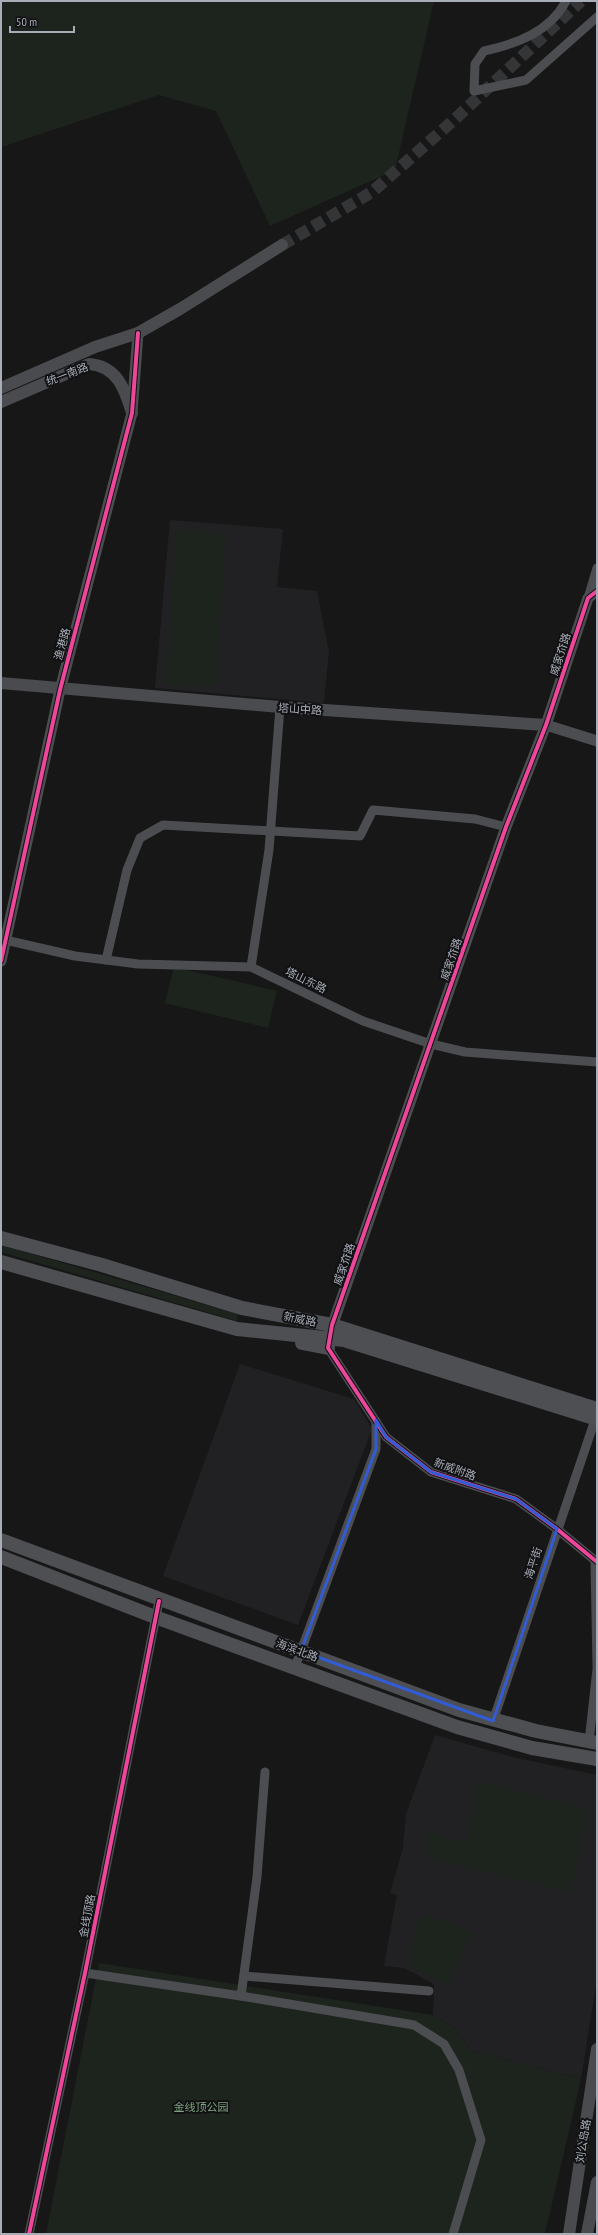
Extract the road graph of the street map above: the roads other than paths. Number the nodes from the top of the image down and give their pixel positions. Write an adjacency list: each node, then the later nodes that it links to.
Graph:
1 (566, 1): 2 (street)
2 (597, 17)
3 (282, 245): 4 (main road, 统一南路)
4 (138, 332): 5 (main road, 统一南路); 7 (street, 渔港路)
5 (1, 388)
6 (1, 402): 7 (main road, 统一南路)
7 (132, 413): 12 (street, 渔港路)
8 (597, 568): 10 (street)
9 (597, 591): 10 (street)
10 (588, 598): 14 (street, 威家夼路)
11 (1, 683): 12 (main road, 塔山中路)
12 (60, 690): 13 (main road, 塔山中路); 18 (street, 渔港路)
13 (280, 707): 14 (main road, 塔山中路); 17 (street)
14 (546, 725): 15 (street, 塔山中路); 16 (street, 威家夼路)
15 (597, 741)
16 (506, 827): 17 (street); 22 (street, 威家夼路)
17 (271, 831): 19 (street); 21 (street)
18 (3, 939): 19 (street, 塔山东路); 20 (street, 渔港路)
19 (106, 960): 21 (street, 塔山东路)
20 (1, 961)
21 (251, 967): 22 (street, 塔山东路)
22 (431, 1044): 23 (street, 塔山东路); 26 (street, 威家夼路)
23 (597, 1062)
24 (1, 1238): 26 (main road, 新威路)
25 (1, 1262): 26 (main road, 新威路)
26 (330, 1337): 27 (main road, 新威路); 28 (street, 新威附路)
27 (597, 1415): 29 (street, 海平街)
28 (376, 1420): 29 (street, 新威附路); 35 (street)
29 (557, 1529): 32 (street, 新威附路); 39 (street, 海平街)
30 (1, 1540): 33 (main road, 海滨北路)
31 (1, 1557): 34 (main road, 海滨北路)
32 (596, 1562): 36 (street)
33 (159, 1600): 34 (street, 金线顶路); 35 (main road, 海滨北路)
34 (155, 1617): 37 (main road, 海滨北路); 43 (street, 金线顶路)
35 (301, 1651): 37 (street); 39 (main road, 海滨北路)
36 (597, 1666)
37 (295, 1667): 41 (main road, 海滨北路)
38 (597, 1669): 40 (street)
39 (493, 1721): 40 (main road, 海滨北路)
40 (593, 1742)
41 (597, 1759)
42 (265, 1772): 44 (street)
43 (85, 1973): 46 (street); 49 (street, 金线顶路)
44 (244, 1976): 45 (street); 46 (street)
45 (429, 1991)
46 (241, 1996): 50 (street)
47 (597, 2049): 51 (main road, 刘公岛路)
48 (597, 2182): 52 (main road)
49 (29, 2234)
50 (454, 2234)
51 (569, 2234)
52 (587, 2234)

